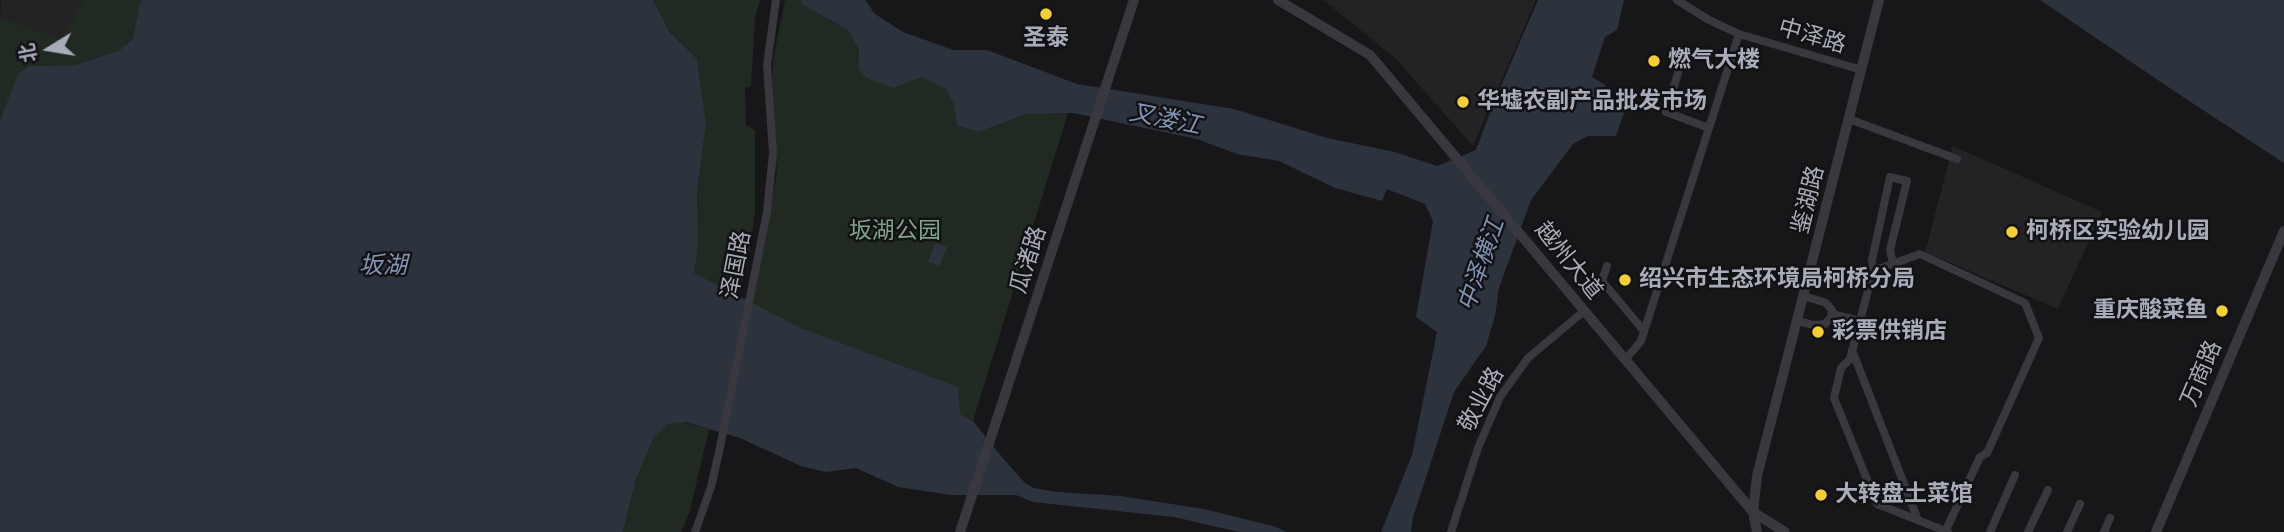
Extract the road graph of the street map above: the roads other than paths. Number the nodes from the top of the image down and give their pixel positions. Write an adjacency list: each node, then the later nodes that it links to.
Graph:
1 (776, 0): 30 (street, 泽国路)
2 (1134, 0): 31 (street, 瓜渚路)
3 (1278, 0): 17 (street, 越州大道)
4 (1677, 0): 6 (street, 中泽路)
5 (1879, 0): 8 (street, 鉴湖路)
6 (1739, 34): 8 (street, 中泽路); 10 (street)
7 (1684, 54): 10 (street)
8 (1862, 71): 9 (street, 鉴湖路)
9 (1849, 120): 11 (street); 16 (street, 鉴湖路)
10 (1709, 128): 21 (street)
11 (1957, 159)
12 (2284, 231): 40 (street, 万商路)
13 (1894, 264): 15 (street); 15 (street); 35 (street)
14 (1607, 267): 21 (street)
15 (1873, 271): 20 (street)
16 (1804, 296): 18 (street); 19 (street, 鉴湖路)
17 (1584, 311): 23 (street, 越州大道); 32 (street, 敬业路)
18 (1832, 314): 19 (street); 20 (street)
19 (1797, 321): 27 (street, 鉴湖路)
20 (1860, 321): 22 (street)
21 (1644, 331): 23 (street)
22 (1852, 350): 29 (street); 29 (street)
23 (1625, 360): 27 (street, 越州大道)
24 (2015, 475): 36 (street)
25 (2048, 490): 37 (street)
26 (2080, 504): 38 (street)
27 (1753, 512): 33 (street, 鉴湖路); 34 (street, 越州大道)
28 (2110, 518): 39 (street)
29 (1919, 520): 35 (street)
30 (695, 532)
31 (960, 532)
32 (1451, 532)
33 (1757, 532)
34 (1785, 532)
35 (1947, 532)
36 (1990, 532)
37 (2028, 532)
38 (2067, 532)
39 (2104, 532)
40 (2156, 532)

